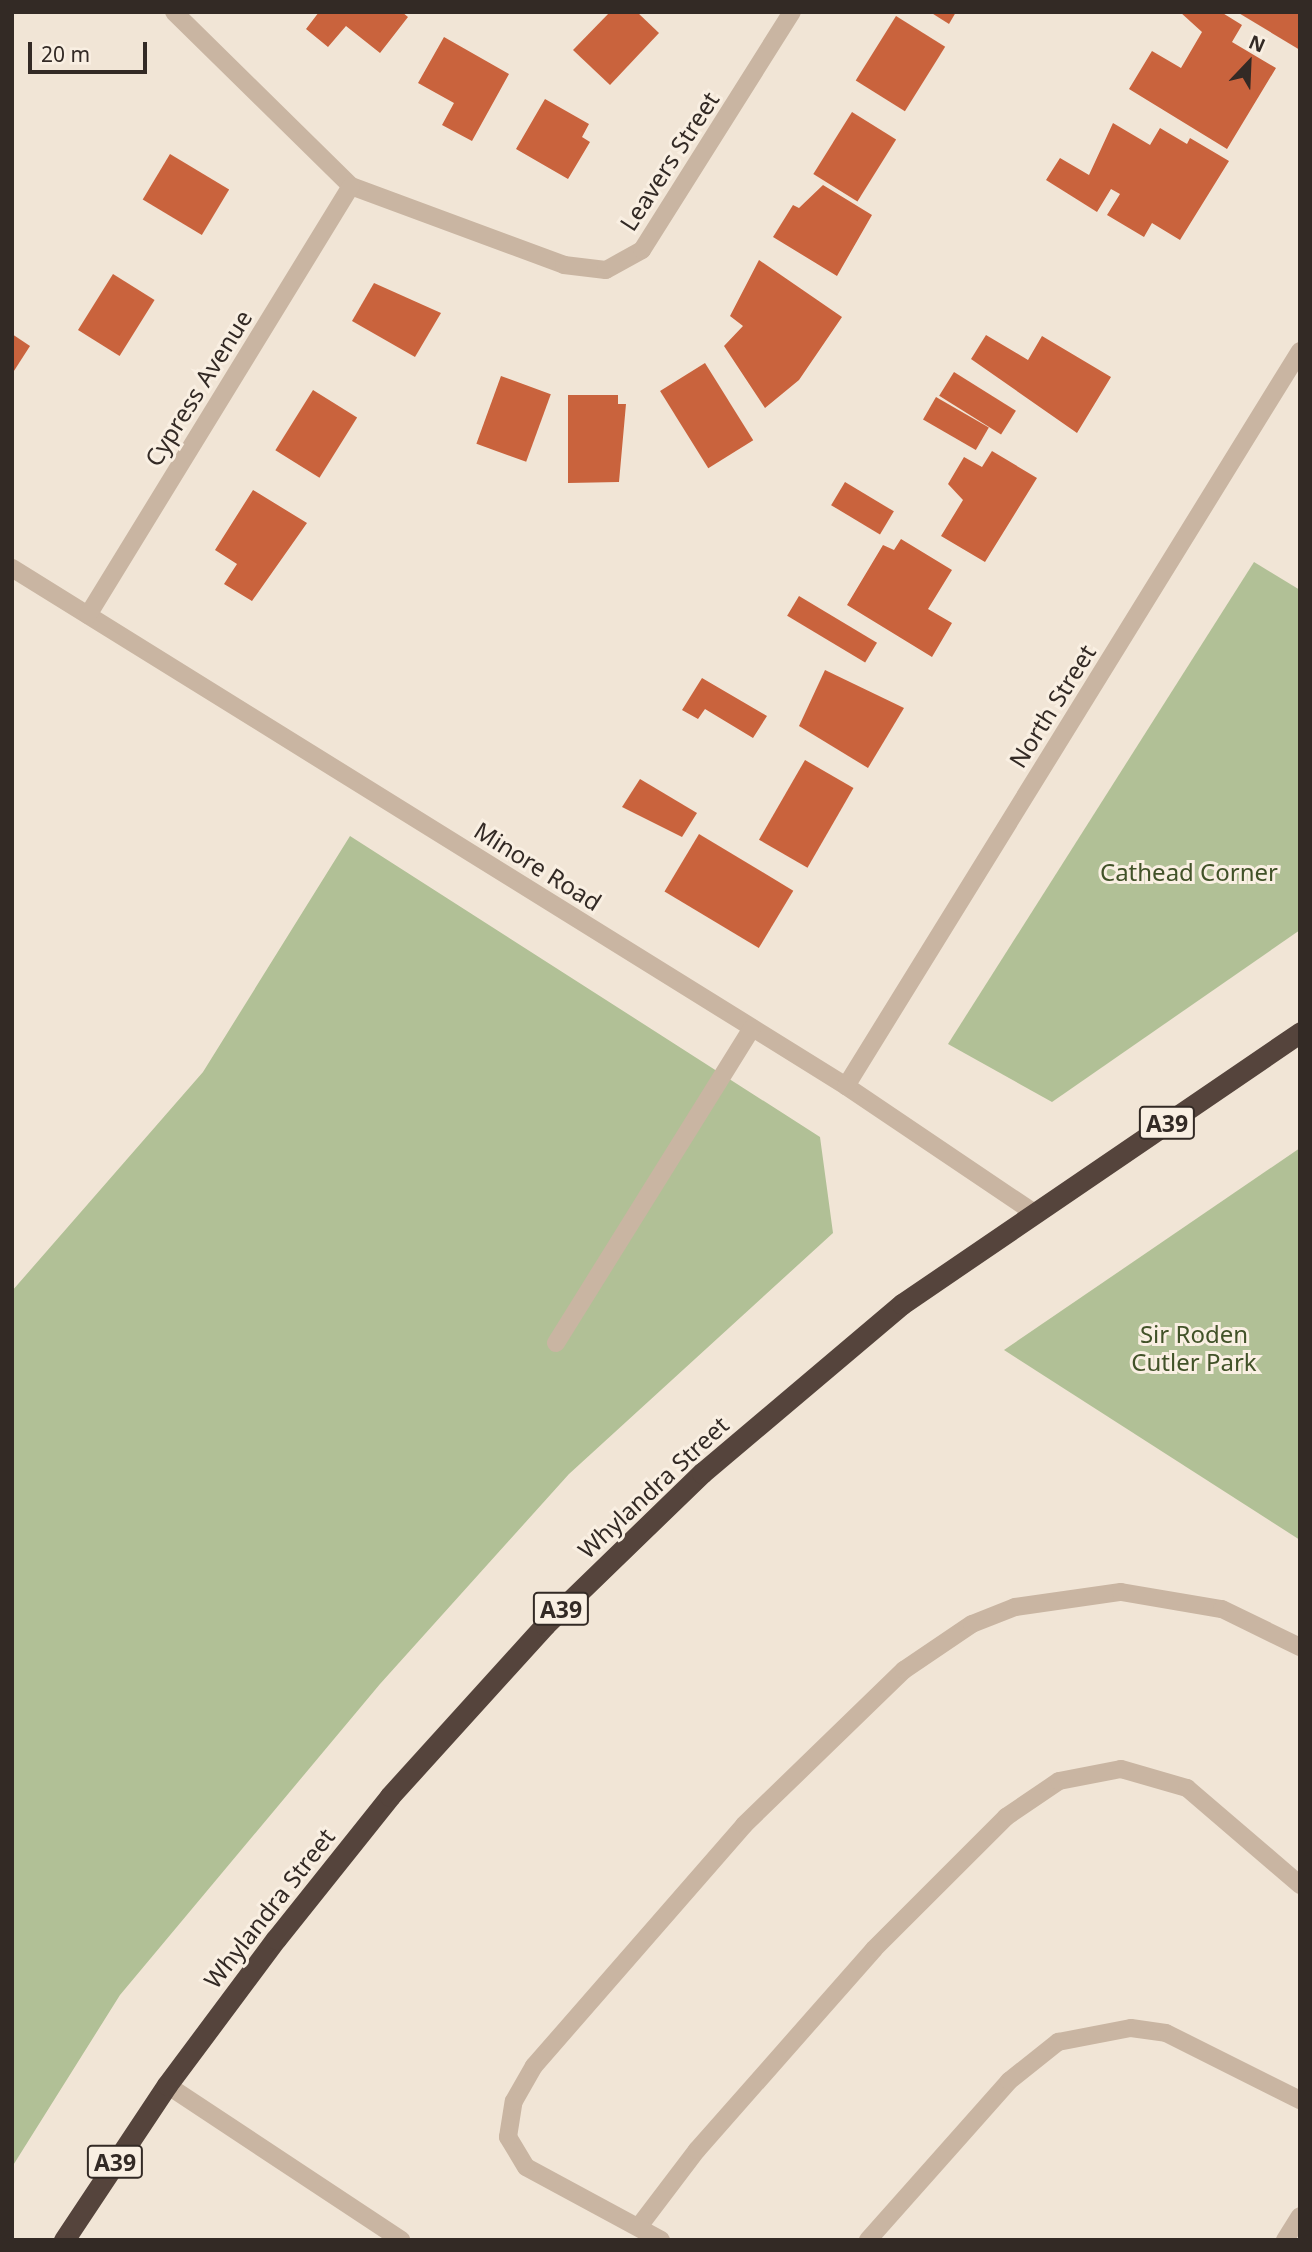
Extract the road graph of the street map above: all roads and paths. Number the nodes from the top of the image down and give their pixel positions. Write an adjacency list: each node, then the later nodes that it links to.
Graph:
1 (173, 12): 3 (street)
2 (792, 12): 3 (street, Leavers Street)
3 (351, 186): 6 (street, Cypress Avenue)
4 (1300, 351): 9 (street, North Street)
5 (12, 568): 6 (street, Minore Road)
6 (88, 615): 7 (street, Minore Road)
7 (751, 1028): 9 (street, Minore Road); 11 (street)
8 (1300, 1033): 10 (highway, Whylandra Street / A39)
9 (846, 1086): 10 (street, Minore Road)
10 (1033, 1212): 14 (highway, Whylandra Street / A39)
11 (556, 1343)
12 (1300, 1647): 17 (street)
13 (1300, 1885): 17 (street)
14 (167, 2085): 18 (street); 19 (highway, Whylandra Street / A39)
15 (1300, 2100): 22 (street)
16 (1300, 2216): 23 (street)
17 (640, 2225): 21 (street)
18 (379, 2234): 20 (street)
19 (64, 2240)
20 (401, 2240)
21 (661, 2240)
22 (868, 2240)
23 (1286, 2240)

